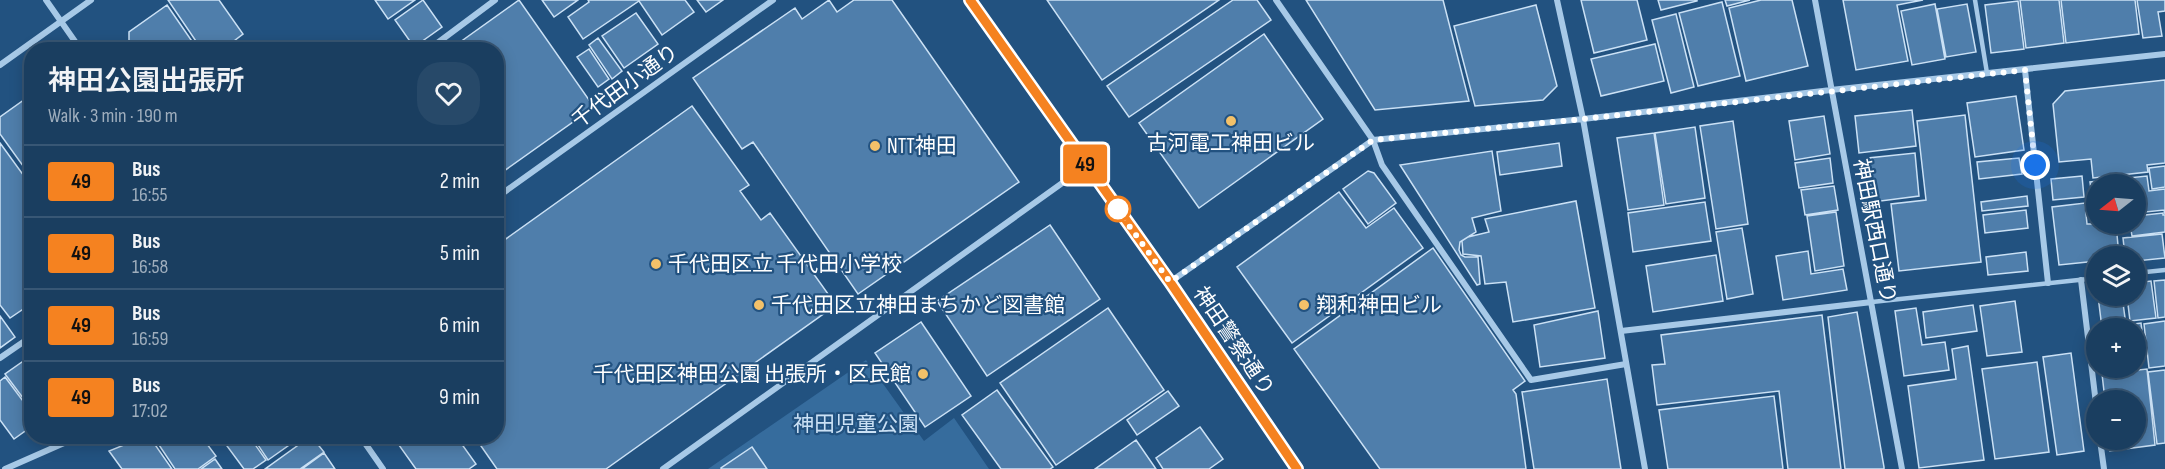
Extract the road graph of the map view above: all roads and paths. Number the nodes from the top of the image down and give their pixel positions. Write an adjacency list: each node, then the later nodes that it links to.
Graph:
1 (46, 0): 10 (street)
2 (91, 0): 10 (street)
3 (495, 0): 13 (street)
4 (773, 0): 23 (street, 千代田小通り)
5 (970, 0): 22 (street, 神田警察通り)
6 (1276, 0): 21 (street)
7 (1557, 0): 20 (street)
8 (1815, 0): 19 (street, 神田駅西口通り)
9 (1975, 0): 18 (lane)
10 (61, 21): 11 (street); 12 (street)
11 (32, 42)
12 (75, 42)
13 (439, 42)
14 (24, 48): 16 (street)
15 (2165, 54): 17 (street)
16 (0, 65)
17 (2025, 70): 18 (street); 29 (street)
18 (1988, 73): 19 (street)
19 (1831, 90): 20 (street); 30 (street, 神田駅西口通り)
20 (1583, 119): 21 (street); 31 (street)
21 (1373, 140): 28 (street); 34 (street)
22 (1086, 166): 28 (street, 神田警察通り); 41 (street)
23 (504, 192)
24 (2165, 270): 25 (lane)
25 (2146, 272)
26 (2081, 279): 27 (lane); 29 (lane); 35 (street)
27 (2086, 279)
28 (1170, 282): 42 (street, 神田警察通り)
29 (2048, 283): 30 (lane)
30 (1872, 302): 31 (street); 44 (street, 神田駅西口通り)
31 (1621, 331): 34 (street)
32 (24, 342): 33 (street)
33 (0, 358)
34 (1626, 364): 43 (street)
35 (2094, 390)
36 (62, 444): 39 (street)
37 (366, 444): 40 (street)
38 (2101, 450): 45 (street)
39 (5, 469)
40 (383, 469)
41 (663, 469)
42 (1297, 469)
43 (1645, 469)
44 (1902, 469)
45 (2104, 469)

